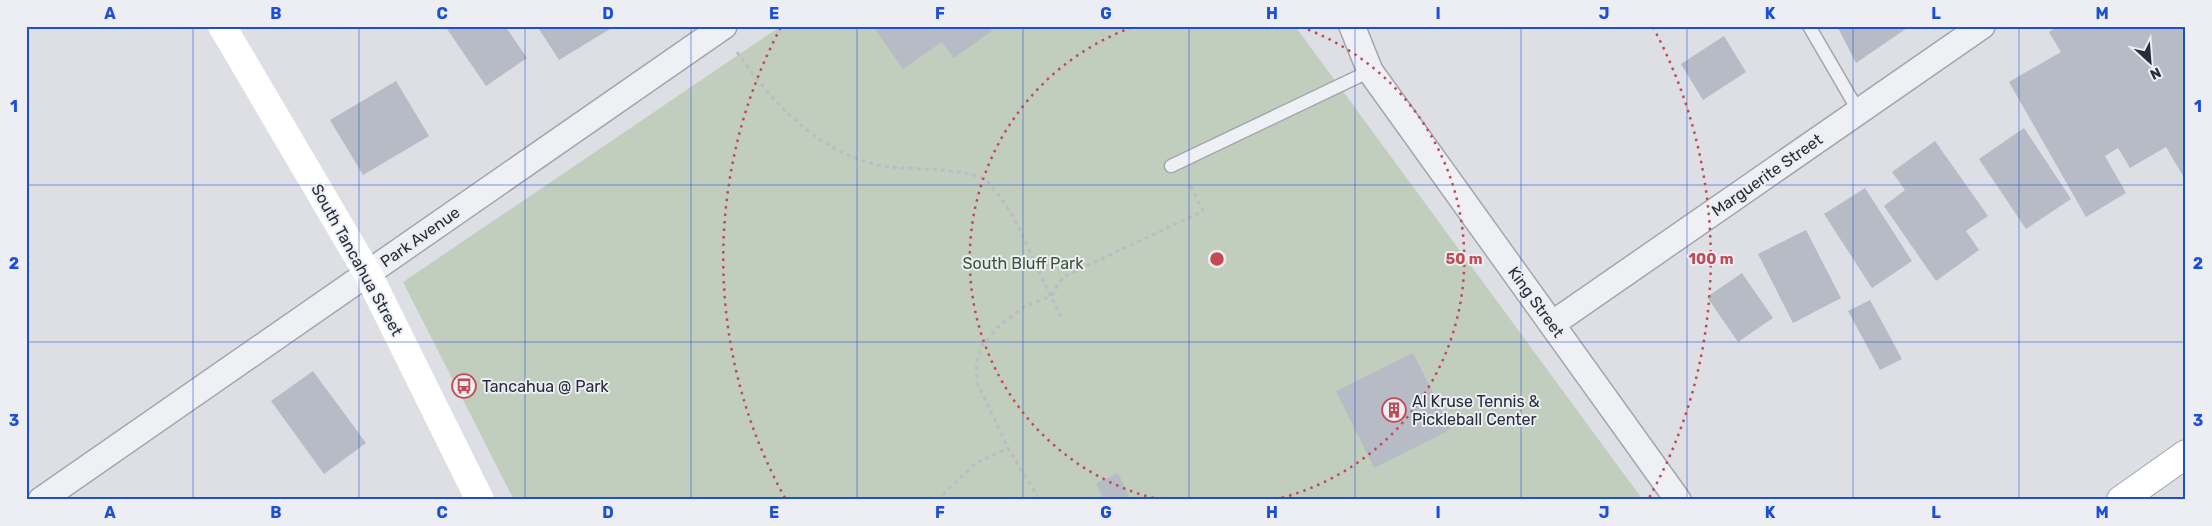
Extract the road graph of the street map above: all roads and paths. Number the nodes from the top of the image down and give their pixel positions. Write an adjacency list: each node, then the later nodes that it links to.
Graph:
1 (222, 26): 9 (main road, South Tancahua Street)
2 (1352, 26): 6 (street, King Street)
3 (1809, 26): 7 (lane)
4 (1982, 26): 7 (street, Marguerite Street)
5 (722, 27): 9 (street, Park Avenue); 10 (path)
6 (1370, 70): 8 (lane); 12 (street, King Street)
7 (1859, 112): 12 (street, Marguerite Street)
8 (1174, 164): 10 (path)
9 (368, 274): 16 (street, Park Avenue); 17 (main road, South Tancahua Street)
10 (1051, 296): 11 (path); 13 (path)
11 (1061, 317)
12 (1552, 324): 19 (street, King Street)
13 (1008, 448): 15 (path); 18 (path)
14 (2186, 454): 20 (main road)
15 (1038, 498)
16 (41, 500)
17 (480, 500)
18 (937, 500)
19 (1678, 500)
20 (2121, 500)

